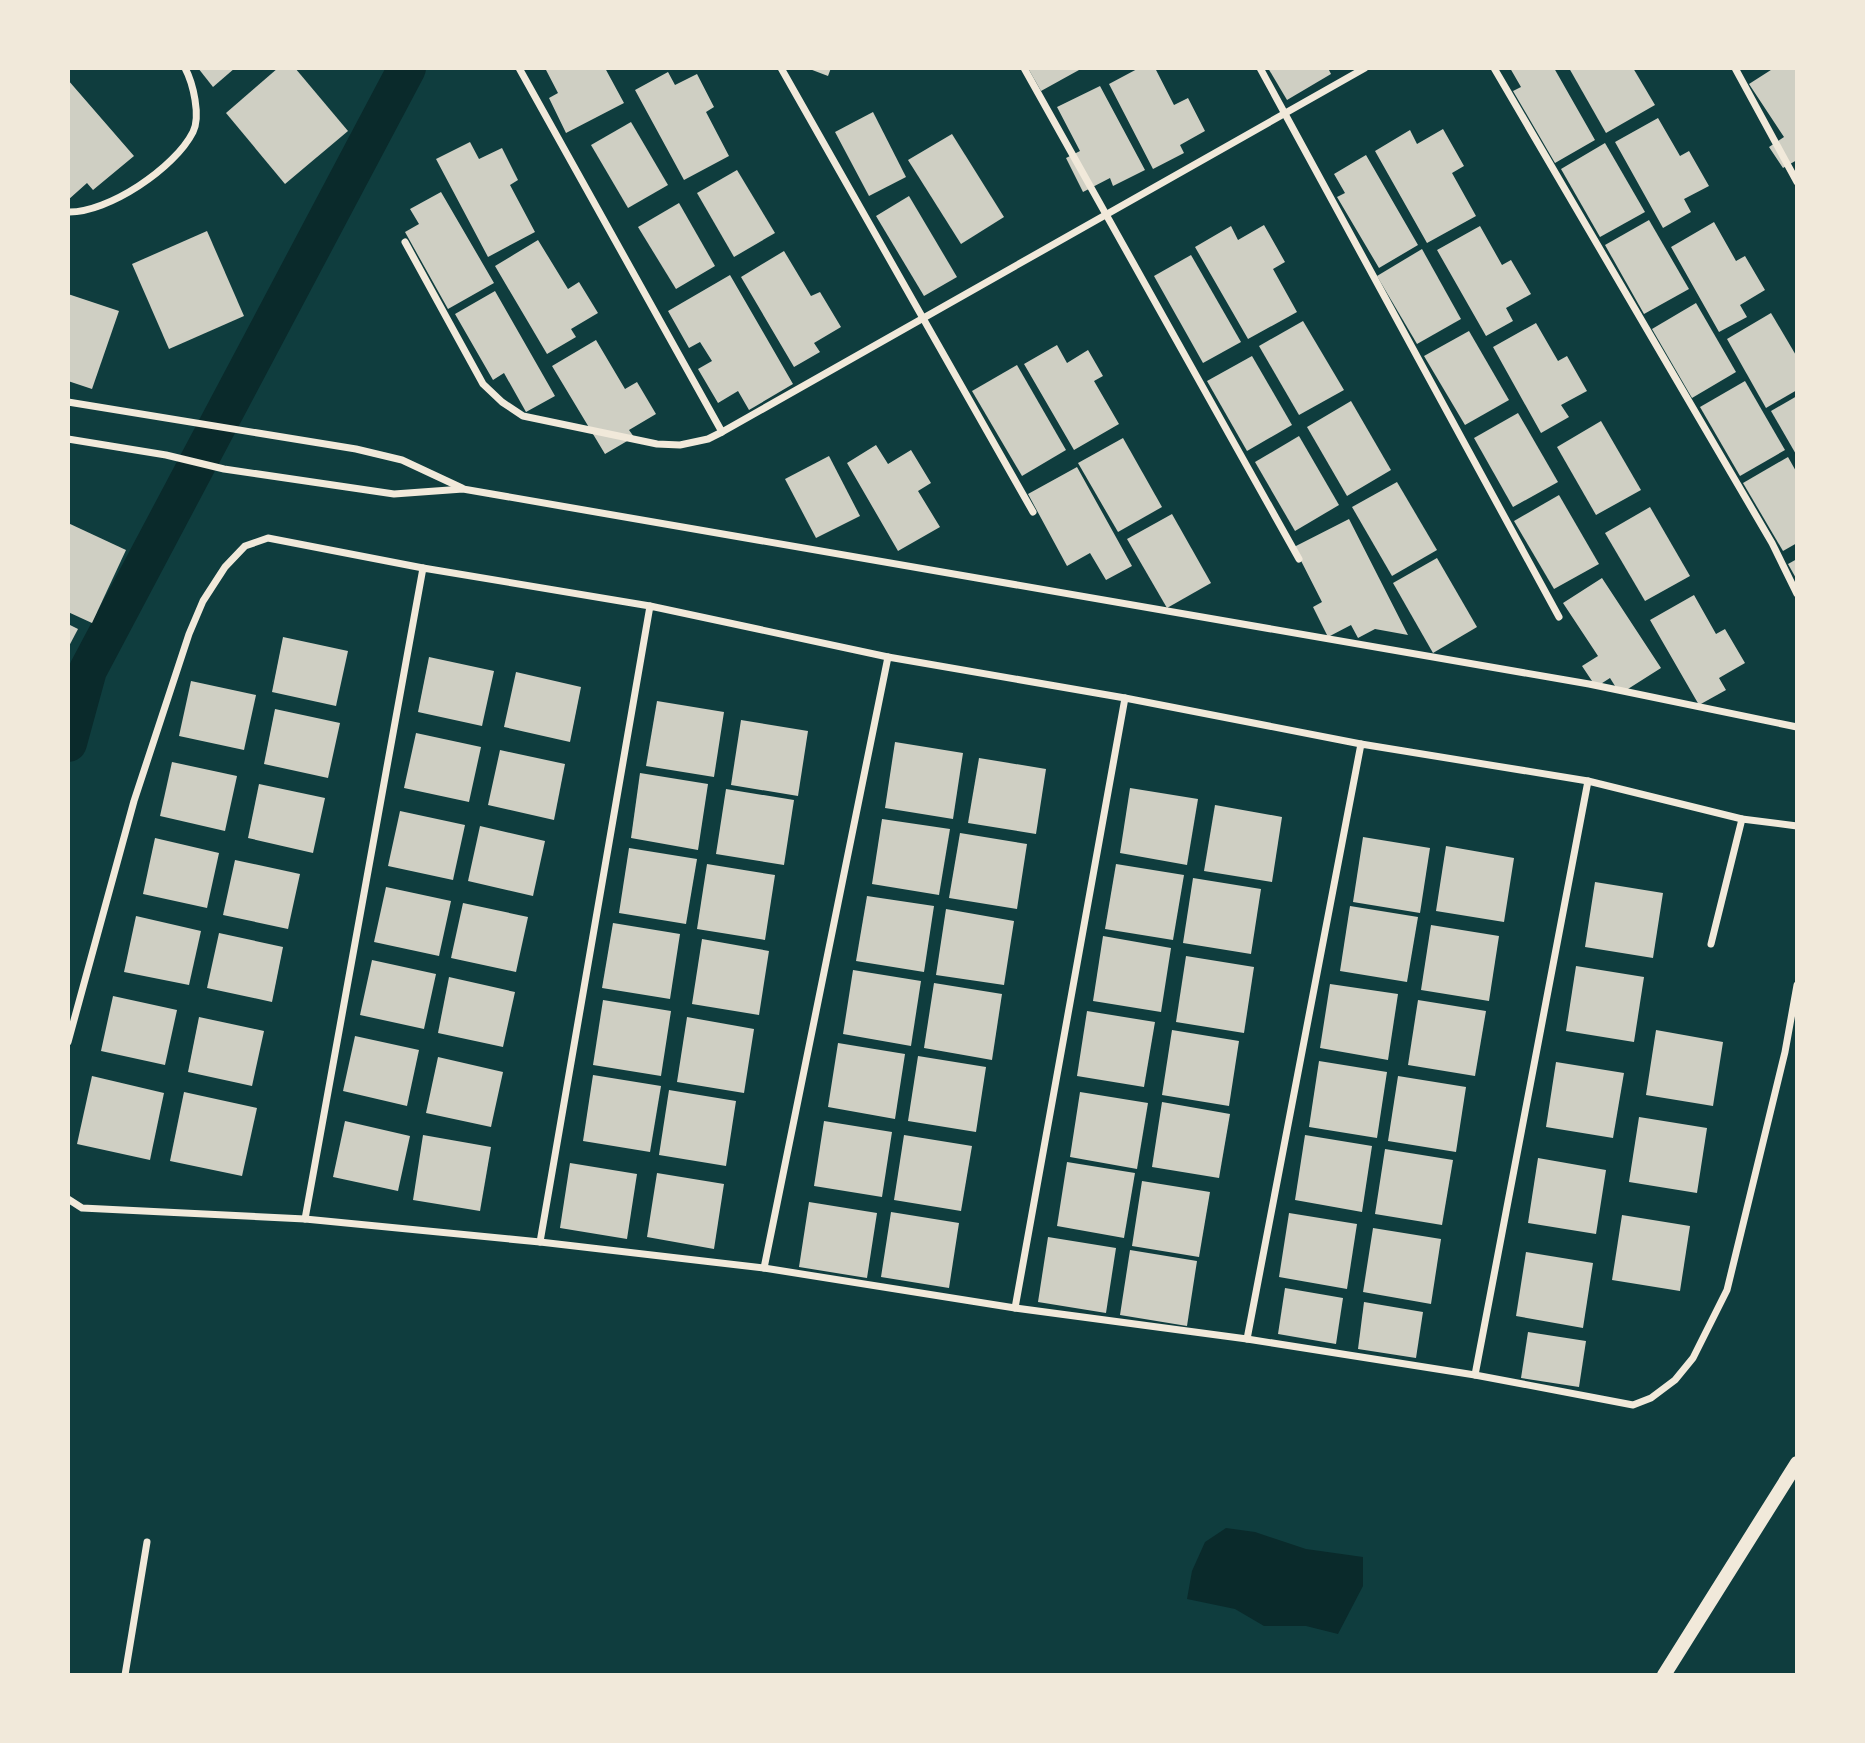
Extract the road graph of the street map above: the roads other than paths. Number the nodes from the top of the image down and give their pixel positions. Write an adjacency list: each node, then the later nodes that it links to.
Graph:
1 (185, 68): 11 (street)
2 (519, 68): 16 (street)
3 (781, 68): 14 (street)
4 (1024, 68): 12 (street)
5 (1260, 68): 9 (street)
6 (1365, 68): 9 (street)
7 (1494, 68): 22 (street)
8 (1735, 68): 10 (street)
9 (1284, 114): 12 (street); 24 (street)
10 (1797, 182)
11 (68, 212)
12 (1107, 216): 14 (street); 20 (street)
13 (405, 242): 16 (street)
14 (924, 318): 16 (street); 19 (street)
15 (68, 402): 18 (street)
16 (722, 432)
17 (68, 439): 18 (street)
18 (463, 489): 27 (street)
19 (1033, 512)
20 (1299, 559)
21 (423, 568): 23 (street); 34 (street); 36 (street)
22 (1797, 594)
23 (650, 606): 25 (street); 37 (street)
24 (1559, 617)
25 (888, 657): 26 (street); 38 (street)
26 (1125, 698): 28 (street); 39 (street)
27 (1797, 727)
28 (1361, 744): 29 (street); 40 (street)
29 (1588, 781): 30 (street); 41 (street)
30 (1742, 819): 31 (street); 32 (street)
31 (1797, 826)
32 (1711, 944)
33 (1797, 985): 41 (street)
34 (68, 1042)
35 (68, 1199): 36 (street)
36 (305, 1219): 37 (street)
37 (540, 1242): 38 (street)
38 (764, 1268): 39 (street)
39 (1015, 1308): 40 (street)
40 (1247, 1339): 41 (street)
41 (1475, 1376)
42 (1797, 1463): 45 (main road)
43 (147, 1542): 44 (street)
44 (125, 1675)
45 (1664, 1675)

